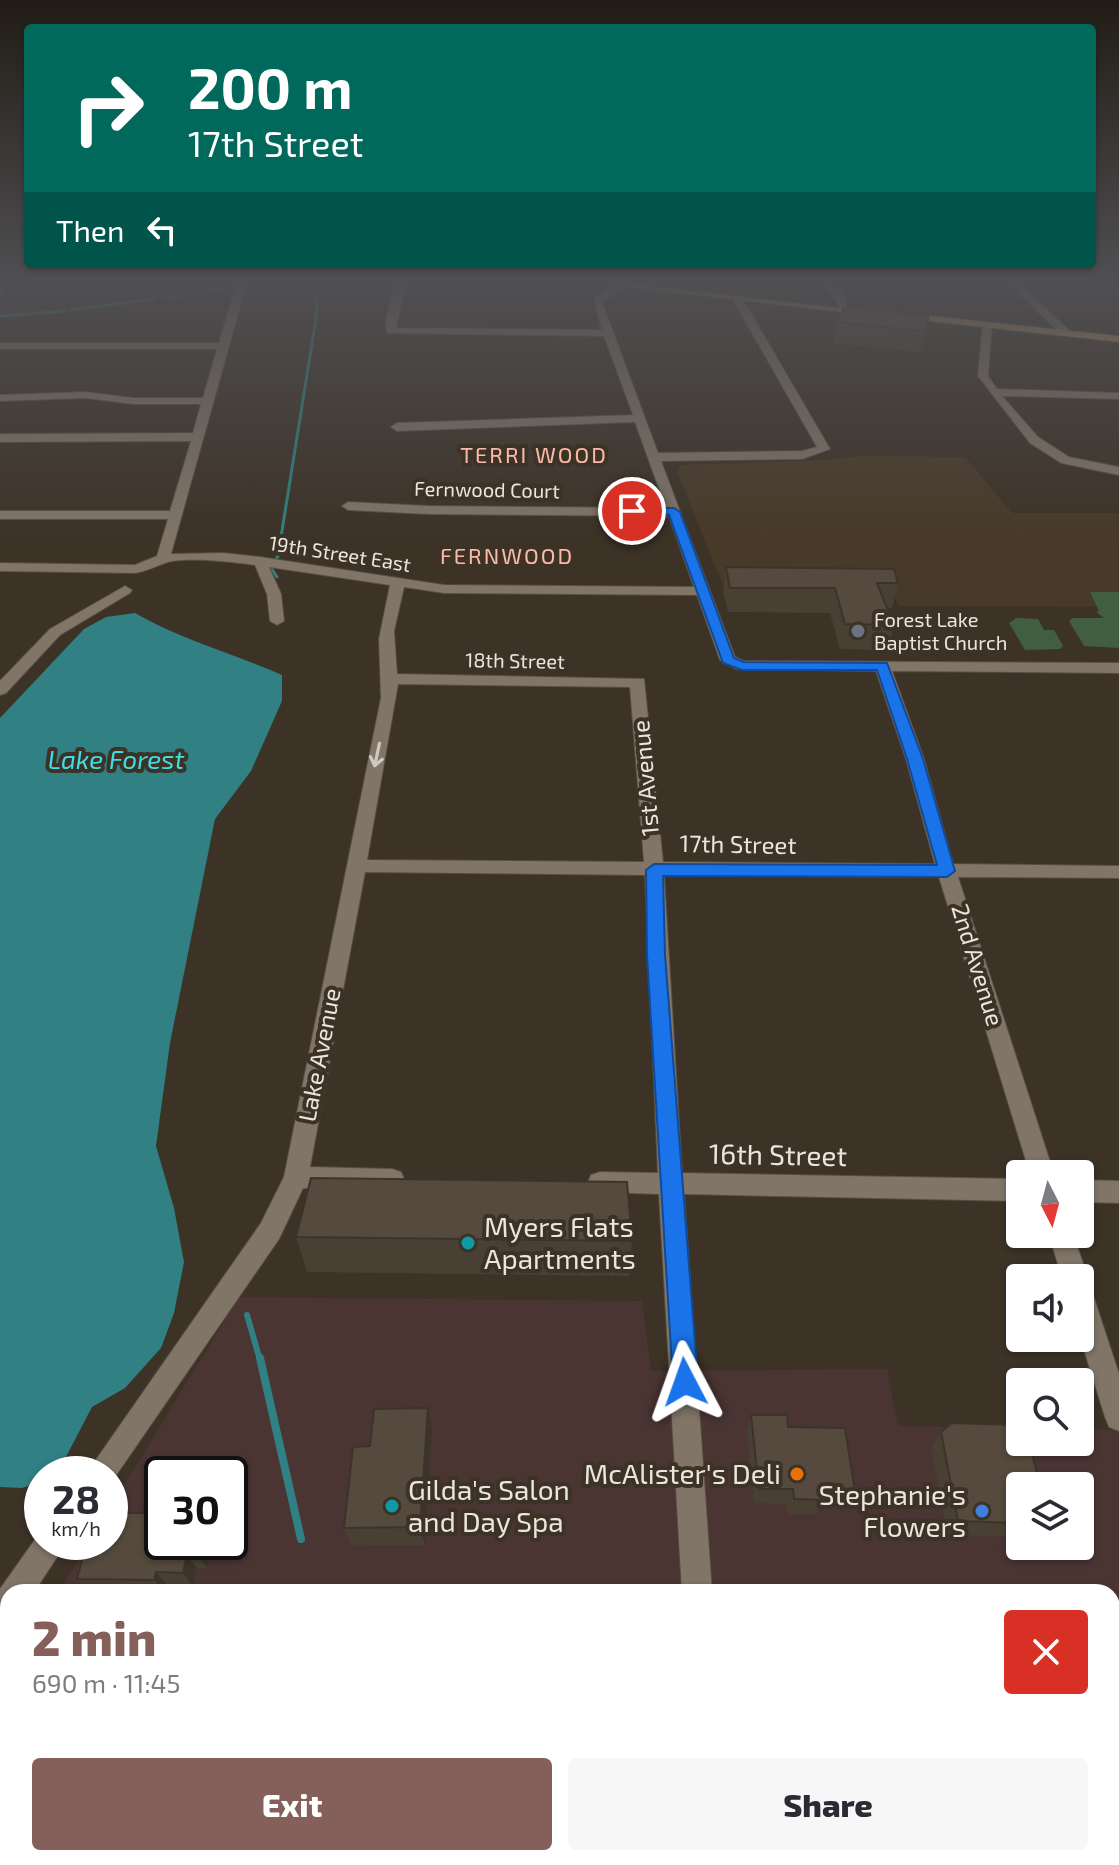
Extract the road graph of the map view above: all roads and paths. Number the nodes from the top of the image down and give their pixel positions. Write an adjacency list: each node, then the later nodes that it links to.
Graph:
1 (218, 365): 8 (street)
2 (618, 365): 9 (street)
3 (776, 365): 13 (street)
4 (982, 365): 5 (street)
5 (993, 392): 6 (street); 14 (street)
6 (1119, 396)
7 (0, 398): 8 (street)
8 (208, 401): 11 (street)
9 (637, 418): 10 (street); 13 (street)
10 (397, 427)
11 (196, 437): 12 (street); 18 (street)
12 (0, 438)
13 (655, 457): 16 (street)
14 (1119, 471)
15 (348, 506): 16 (street, Fernwood Court)
16 (674, 512): 24 (street)
17 (0, 515): 18 (street)
18 (177, 515): 19 (street)
19 (163, 558): 20 (street, 19th Street East); 21 (street, 19th Street East)
20 (260, 561): 22 (street, 19th Street East); 25 (street)
21 (0, 567)
22 (398, 584): 24 (street, 19th Street East); 28 (street, Lake Avenue)
23 (125, 590): 30 (street)
24 (702, 591): 26 (street)
25 (277, 621)
26 (882, 666): 27 (street); 33 (street, 2nd Avenue)
27 (1119, 668)
28 (392, 679): 29 (street, 18th Street); 31 (street, Lake Avenue, one-way to 31)
29 (638, 682): 32 (street, 1st Avenue)
30 (0, 690)
31 (356, 866): 32 (street, 17th Street); 36 (street, Lake Avenue)
32 (654, 870): 33 (street, 17th Street); 39 (street, 1st Avenue)
33 (947, 871): 34 (street, 17th Street); 35 (street, 2nd Avenue)
34 (1119, 872)
35 (1038, 1160)
36 (296, 1177): 37 (street); 45 (street, Lake Avenue)
37 (415, 1180)
38 (580, 1182): 39 (street, 16th Street)
39 (670, 1183): 40 (street, 16th Street); 48 (street, 1st Avenue)
40 (1006, 1190)
41 (1094, 1191): 42 (street)
42 (1119, 1192)
43 (1094, 1339): 44 (street)
44 (1119, 1417)
45 (113, 1456)
46 (39, 1560): 47 (street)
47 (21, 1584)
48 (696, 1584)

